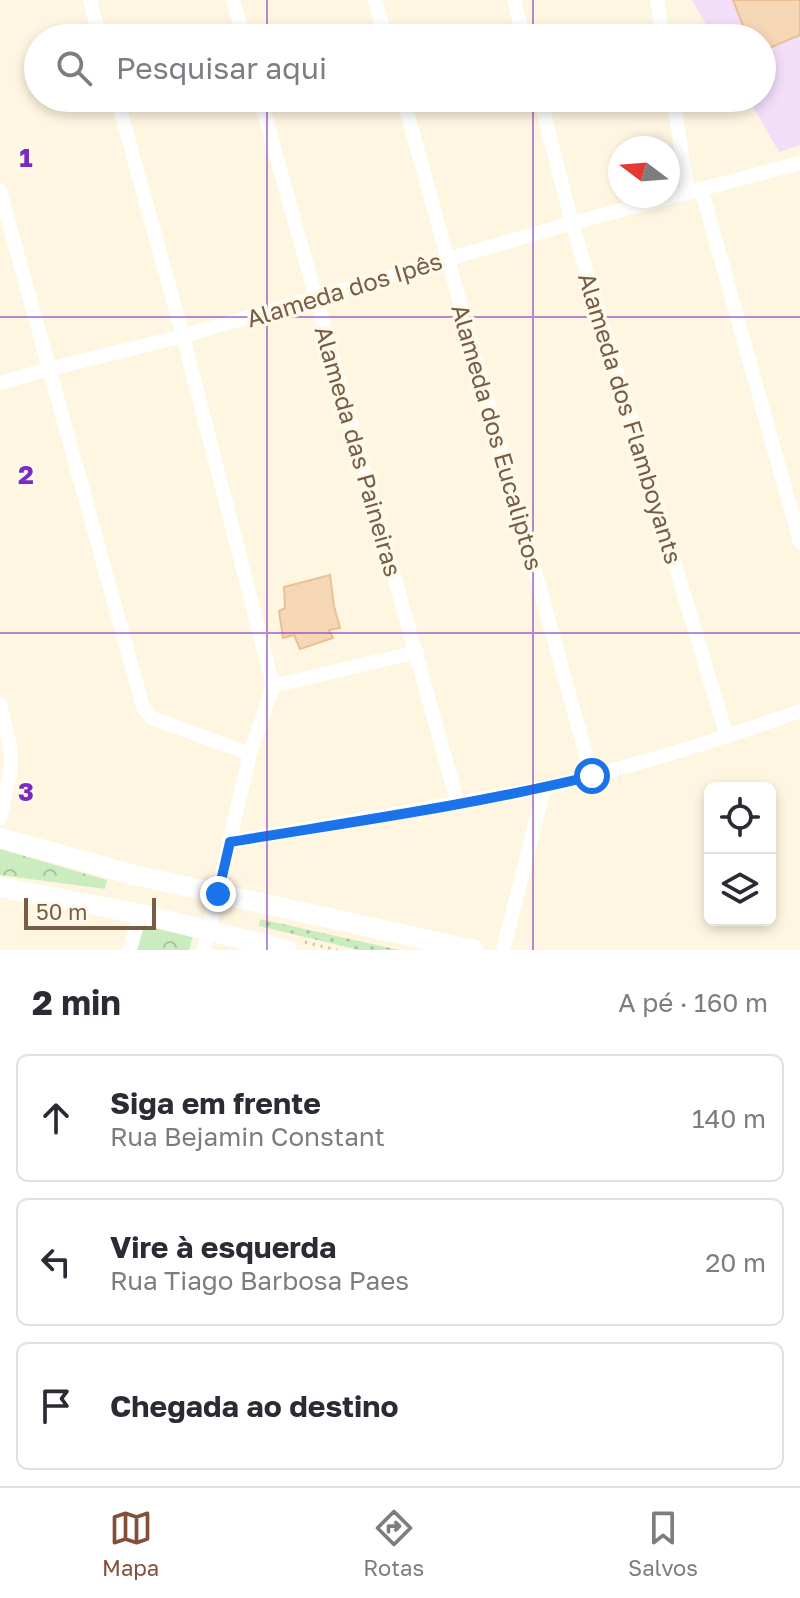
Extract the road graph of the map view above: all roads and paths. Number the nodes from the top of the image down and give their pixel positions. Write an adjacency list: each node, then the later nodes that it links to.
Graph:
1 (90, 0): 6 (street)
2 (233, 0): 7 (street)
3 (375, 0): 8 (street)
4 (514, 0): 9 (street)
5 (657, 0): 10 (street)
6 (96, 24)
7 (240, 24)
8 (382, 24)
9 (520, 24)
10 (661, 24)
11 (121, 112): 22 (street)
12 (264, 112): 21 (street, Alameda das Paineiras)
13 (407, 112): 20 (street, Alameda dos Eucaliptos)
14 (544, 112): 19 (street, Alameda dos Flamboyants)
15 (676, 112): 17 (street)
16 (800, 163): 17 (street, Alameda dos Ipês)
17 (695, 190): 19 (street, Alameda dos Ipês); 25 (street)
18 (0, 191): 23 (street)
19 (572, 223): 20 (street, Alameda dos Ipês); 30 (street, Alameda dos Flamboyants)
20 (448, 258): 21 (street, Alameda dos Ipês); 32 (street, Alameda dos Eucaliptos)
21 (314, 298): 22 (street, Alameda dos Ipês); 26 (street, Alameda das Paineiras)
22 (183, 336): 23 (street, Alameda dos Ipês); 27 (street)
23 (49, 369): 24 (street, Alameda dos Ipês); 31 (street)
24 (0, 383)
25 (800, 542)
26 (417, 652): 27 (street); 34 (street, Alameda das Paineiras)
27 (273, 686): 31 (street)
28 (0, 704): 35 (street)
29 (800, 711): 30 (street)
30 (727, 737): 32 (street)
31 (250, 754): 37 (street)
32 (592, 776): 33 (street)
33 (544, 788): 34 (street); 45 (street)
34 (458, 804): 37 (street)
35 (0, 818)
36 (0, 838): 39 (main road)
37 (230, 842): 39 (street)
38 (0, 887): 40 (main road)
39 (218, 894): 41 (street); 44 (main road)
40 (140, 914): 41 (main road); 42 (street)
41 (207, 940): 43 (main road)
42 (130, 950)
43 (287, 950)
44 (474, 950)
45 (503, 950)

